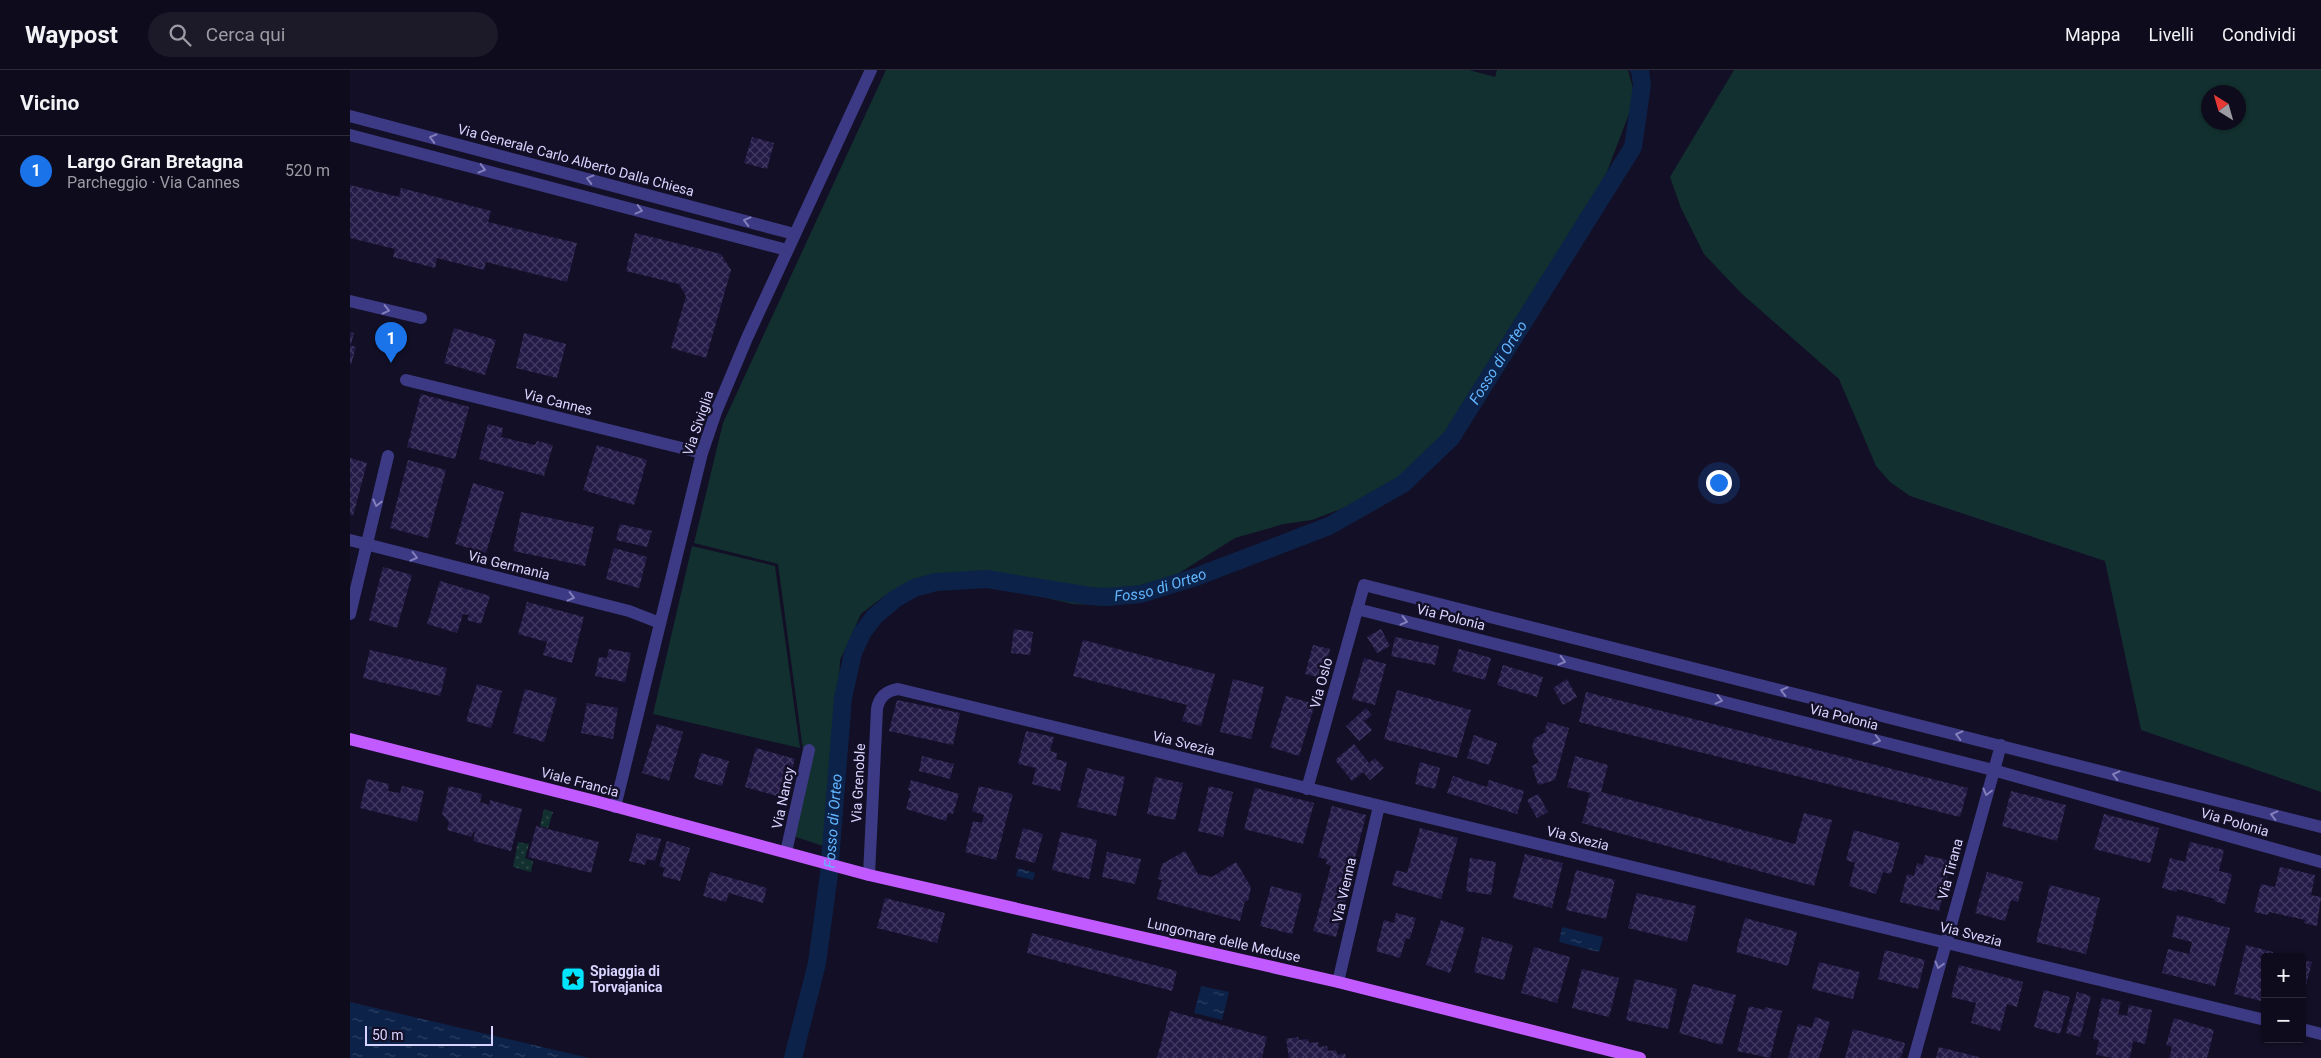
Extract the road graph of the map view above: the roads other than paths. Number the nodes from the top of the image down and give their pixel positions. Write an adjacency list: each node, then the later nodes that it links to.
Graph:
1 (871, 70): 4 (street, Via Siviglia)
2 (350, 116): 4 (street, Via Generale Carlo Alberto Dalla Chiesa, one-way to 2)
3 (350, 135): 5 (street, one-way to 5)
4 (794, 234): 5 (street, Via Siviglia)
5 (787, 250): 9 (street, Via Siviglia)
6 (350, 301): 7 (street, one-way to 7)
7 (421, 318)
8 (406, 380): 9 (street, Via Cannes)
9 (702, 453): 16 (street, Via Siviglia)
10 (388, 456): 12 (street, one-way to 12)
11 (350, 540): 12 (street, Via Germania)
12 (367, 544): 15 (street); 16 (street, Via Germania, one-way to 16)
13 (1364, 585): 14 (street, Via Oslo); 19 (street, Via Polonia, one-way to 13)
14 (1357, 609): 21 (street, Via Polonia, one-way to 21); 22 (street, Via Oslo)
15 (350, 614)
16 (660, 623): 24 (street, Via Siviglia)
17 (884, 694): 22 (street, Via Svezia); 29 (street, Via Grenoble)
18 (350, 739): 24 (main road, Viale Francia)
19 (2001, 745): 21 (street, Via Tirana); 25 (street, Via Polonia, one-way to 19)
20 (809, 750): 26 (street, Via Nancy)
21 (1993, 770): 28 (street, Via Polonia); 30 (street, Via Tirana, one-way to 30)
22 (1307, 789): 23 (street, Via Svezia)
23 (1379, 806): 30 (street, Via Svezia); 31 (street, Via Vienna)
24 (615, 807): 26 (main road, Viale Francia)
25 (2321, 827)
26 (786, 852): 27 (main road, Viale Francia)
27 (801, 856): 29 (main road, Lungomare delle Meduse)
28 (2321, 862)
29 (864, 874): 31 (main road, Lungomare delle Meduse)
30 (1946, 943): 32 (street, Via Svezia); 36 (street, Via Tirana, one-way to 36)
31 (1338, 982): 35 (main road, Lungomare delle Meduse)
32 (2261, 1019)
33 (2306, 1030): 34 (street)
34 (2321, 1034)
35 (1640, 1058)
36 (1914, 1058)

